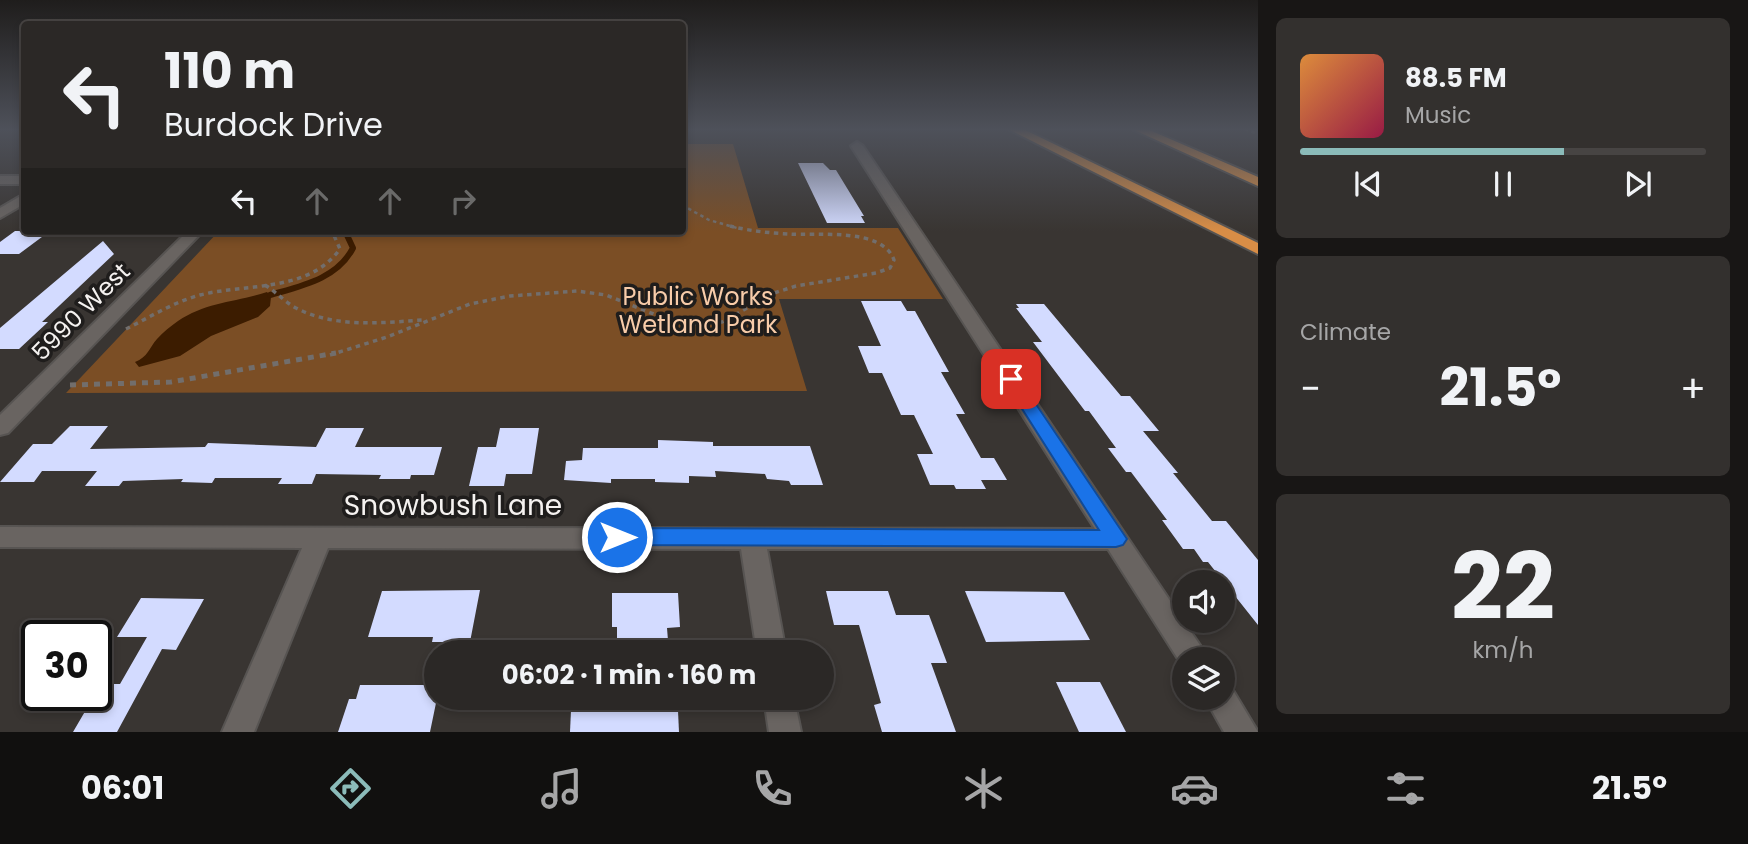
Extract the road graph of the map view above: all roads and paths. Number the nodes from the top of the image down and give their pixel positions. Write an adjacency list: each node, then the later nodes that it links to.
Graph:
1 (868, 163): 24 (street)
2 (1083, 163): 15 (highway)
3 (1110, 163): 14 (highway)
4 (1220, 163): 6 (highway)
5 (1227, 163): 6 (highway)
6 (1258, 179)
7 (0, 180): 8 (street)
8 (21, 180)
9 (21, 200): 11 (street)
10 (686, 207): 17 (path)
11 (0, 214)
12 (192, 235): 20 (street, 5990 West)
13 (334, 235): 16 (path)
14 (1258, 238)
15 (1258, 249)
16 (264, 285): 17 (path); 18 (path)
17 (426, 319): 19 (path)
18 (118, 333)
19 (66, 385)
20 (0, 428)
21 (320, 536): 22 (street, Snowbush Lane); 23 (street, Snowbush Lane); 29 (street)
22 (0, 537)
23 (752, 537): 24 (street, Snowbush Lane); 25 (street)
24 (1116, 539): 26 (street)
25 (770, 640)
26 (1187, 647)
27 (781, 710): 30 (street)
28 (1228, 710): 31 (street)
29 (238, 732)
30 (785, 732)
31 (1242, 732)

